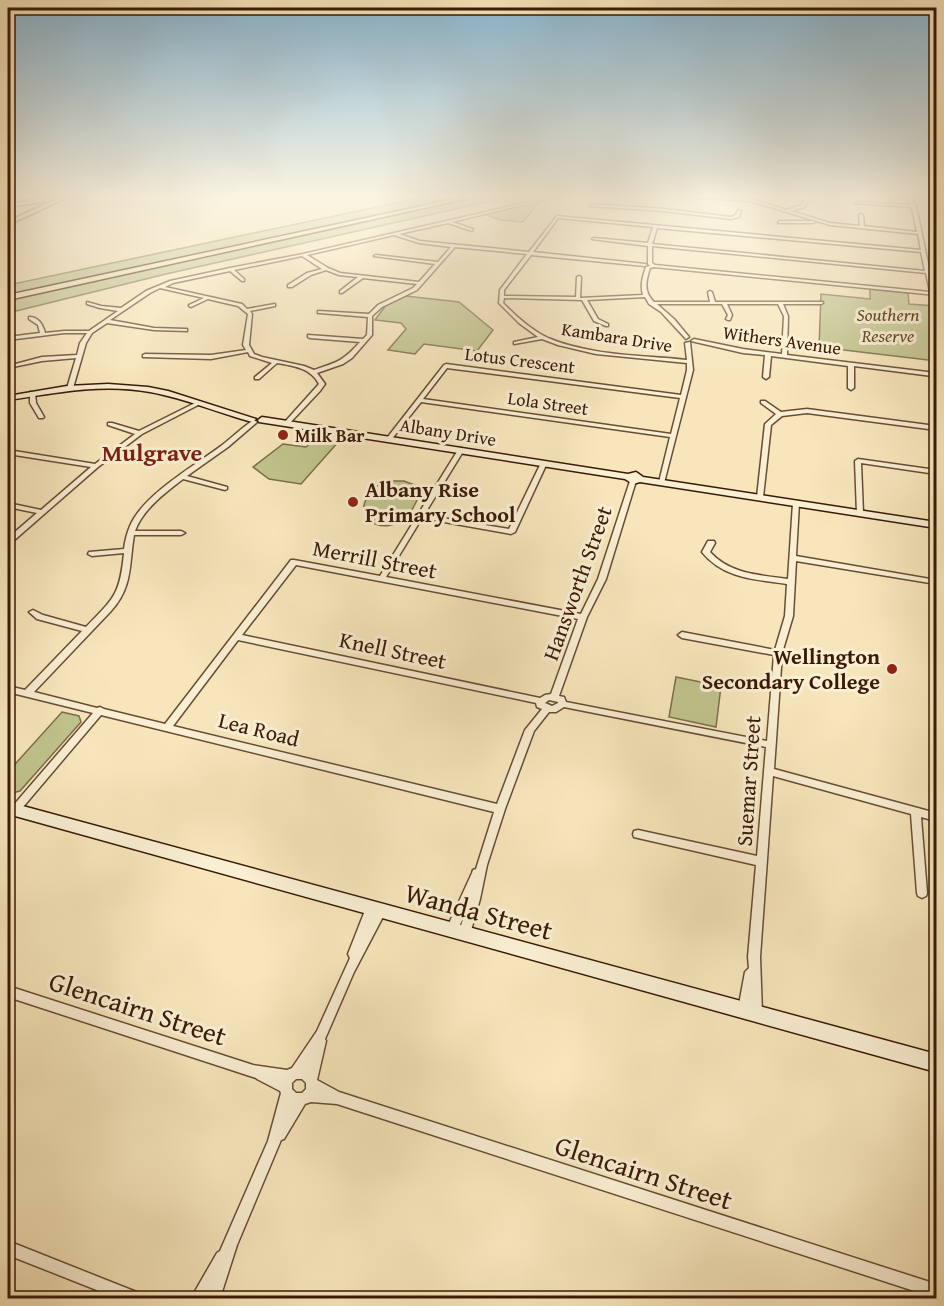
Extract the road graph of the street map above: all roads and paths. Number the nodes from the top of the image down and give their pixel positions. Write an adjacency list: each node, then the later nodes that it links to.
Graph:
1 (172, 256): 24 (highway)
2 (201, 256): 12 (highway)
3 (298, 256): 15 (street)
4 (305, 256): 16 (street)
5 (376, 256): 13 (street)
6 (445, 256): 13 (street)
7 (529, 256): 29 (street)
8 (550, 256): 14 (street)
9 (649, 256): 14 (street)
10 (762, 256): 17 (street)
11 (924, 256): 17 (street)
12 (173, 262): 30 (highway); 37 (highway)
13 (438, 263): 21 (street)
14 (649, 266): 27 (street); 28 (street)
15 (230, 269): 20 (street); 23 (street)
16 (326, 269): 18 (street); 22 (street)
17 (927, 272): 27 (street)
18 (361, 277): 21 (street); 25 (street)
19 (579, 277): 32 (street)
20 (242, 280)
21 (420, 283): 45 (street)
22 (290, 286)
23 (159, 287): 31 (street); 42 (street)
24 (8, 291)
25 (342, 292)
26 (710, 292): 38 (street)
27 (934, 293)
28 (645, 296): 32 (street); 34 (street)
29 (501, 297): 32 (street); 54 (street, Kambara Drive)
30 (8, 298)
31 (207, 299): 41 (street); 43 (street)
32 (581, 299): 49 (street)
33 (89, 303): 42 (street)
34 (651, 303): 38 (street); 57 (street)
35 (780, 303): 36 (street); 39 (street); 63 (street)
36 (821, 303)
37 (8, 304)
38 (713, 304): 39 (street)
39 (724, 304): 47 (street)
40 (273, 305): 43 (street)
41 (190, 306)
42 (122, 310): 48 (street)
43 (248, 310): 59 (street)
44 (320, 312): 45 (street)
45 (370, 316): 56 (street)
46 (31, 318): 52 (street)
47 (728, 319)
48 (106, 321): 50 (street); 51 (street)
49 (606, 325)
50 (185, 330)
51 (90, 333): 52 (street); 61 (street)
52 (43, 334): 55 (street)
53 (310, 336): 56 (street)
54 (543, 337): 58 (street); 64 (street, Kambara Drive)
55 (8, 339)
56 (365, 341): 68 (street)
57 (689, 341): 60 (street, Withers Avenue); 64 (street)
58 (516, 343)
59 (248, 351): 62 (street); 65 (street)
60 (768, 355): 63 (street, Withers Avenue); 70 (street)
61 (79, 356): 67 (street); 73 (street)
62 (145, 356)
63 (784, 357): 66 (street, Withers Avenue)
64 (690, 362): 76 (street)
65 (275, 363): 68 (street); 71 (street)
66 (851, 365): 69 (street, Withers Avenue); 74 (street)
67 (8, 367)
68 (315, 372): 85 (street)
69 (936, 375): 72 (street)
70 (766, 377)
71 (258, 378)
72 (936, 387)
73 (70, 388): 75 (street, Albany Drive); 80 (street, Albany Drive)
74 (851, 388)
75 (32, 393): 77 (street, Albany Drive); 82 (street)
76 (683, 397): 78 (street, Lotus Crescent); 88 (street)
77 (8, 398)
78 (420, 399): 88 (street, Lola Street); 89 (street, Lotus Crescent)
79 (763, 402): 81 (street)
80 (199, 403): 83 (street, Albany Drive); 87 (street)
81 (780, 414): 86 (street); 99 (street)
82 (40, 417)
83 (256, 420): 85 (street, Albany Drive); 95 (street)
84 (110, 424): 87 (street)
85 (286, 424): 89 (street, Albany Drive)
86 (936, 428)
87 (140, 433): 93 (street)
88 (673, 436): 97 (street)
89 (389, 439): 90 (street, Albany Drive)
90 (461, 450): 92 (street, Albany Drive); 104 (street)
91 (8, 452): 93 (street)
92 (544, 463): 96 (street, Albany Drive); 104 (street)
93 (96, 466): 102 (street)
94 (936, 472): 103 (street)
95 (182, 477): 98 (street); 106 (street)
96 (634, 479): 97 (street, Albany Drive); 117 (street, Hansworth Street)
97 (662, 482): 99 (street, Albany Drive)
98 (225, 488)
99 (760, 497): 100 (street, Albany Drive)
100 (796, 503): 103 (street, Albany Drive); 112 (street, Suemar Street)
101 (8, 505): 102 (street)
102 (42, 512): 108 (street)
103 (860, 513): 105 (street, Albany Drive)
104 (420, 516): 113 (street)
105 (936, 525)
106 (131, 533): 107 (street); 110 (street)
107 (182, 533)
108 (8, 541)
109 (711, 543): 114 (street)
110 (126, 551): 111 (street); 118 (street)
111 (92, 554)
112 (793, 558): 114 (street, Suemar Street); 115 (street)
113 (382, 578): 117 (street, Merrill Street); 120 (street, Merrill Street)
114 (790, 582): 121 (street, Suemar Street)
115 (936, 582)
116 (33, 612): 118 (street)
117 (583, 617): 124 (street, Hansworth Street)
118 (88, 630): 123 (street)
119 (682, 635): 121 (street)
120 (237, 637): 126 (street, Knell Street); 128 (street, Merrill Street)
121 (778, 653): 129 (street, Suemar Street)
122 (8, 689): 123 (street, Lea Road)
123 (27, 694): 127 (street, Lea Road)
124 (555, 697): 125 (street); 126 (street)
125 (562, 704): 126 (street); 129 (street)
126 (544, 705): 132 (street)
127 (100, 711): 128 (street, Lea Road); 131 (street)
128 (168, 726): 132 (street, Lea Road)
129 (771, 745): 130 (street, Suemar Street)
130 (770, 772): 133 (street); 136 (street, Suemar Street)
131 (11, 809): 138 (street, Wanda Street)
132 (501, 809): 139 (street)
133 (916, 812): 134 (street); 137 (street)
134 (936, 817)
135 (638, 834): 136 (street)
136 (762, 862): 141 (street, Suemar Street)
137 (921, 893)
138 (376, 909): 139 (street, Wanda Street); 142 (street)
139 (458, 932): 141 (street, Wanda Street)
140 (8, 991): 144 (street, Glencairn Street)
141 (750, 1012): 143 (street, Wanda Street)
142 (321, 1035): 144 (street); 145 (street)
143 (936, 1063)
144 (290, 1083): 145 (street); 145 (street); 146 (street)
145 (308, 1089): 146 (street); 149 (street, Glencairn Street)
146 (274, 1142): 147 (street)
147 (230, 1244): 151 (street); 152 (street)
148 (8, 1248): 150 (street)
149 (936, 1291)
150 (134, 1299)
151 (199, 1299)
152 (213, 1299)

